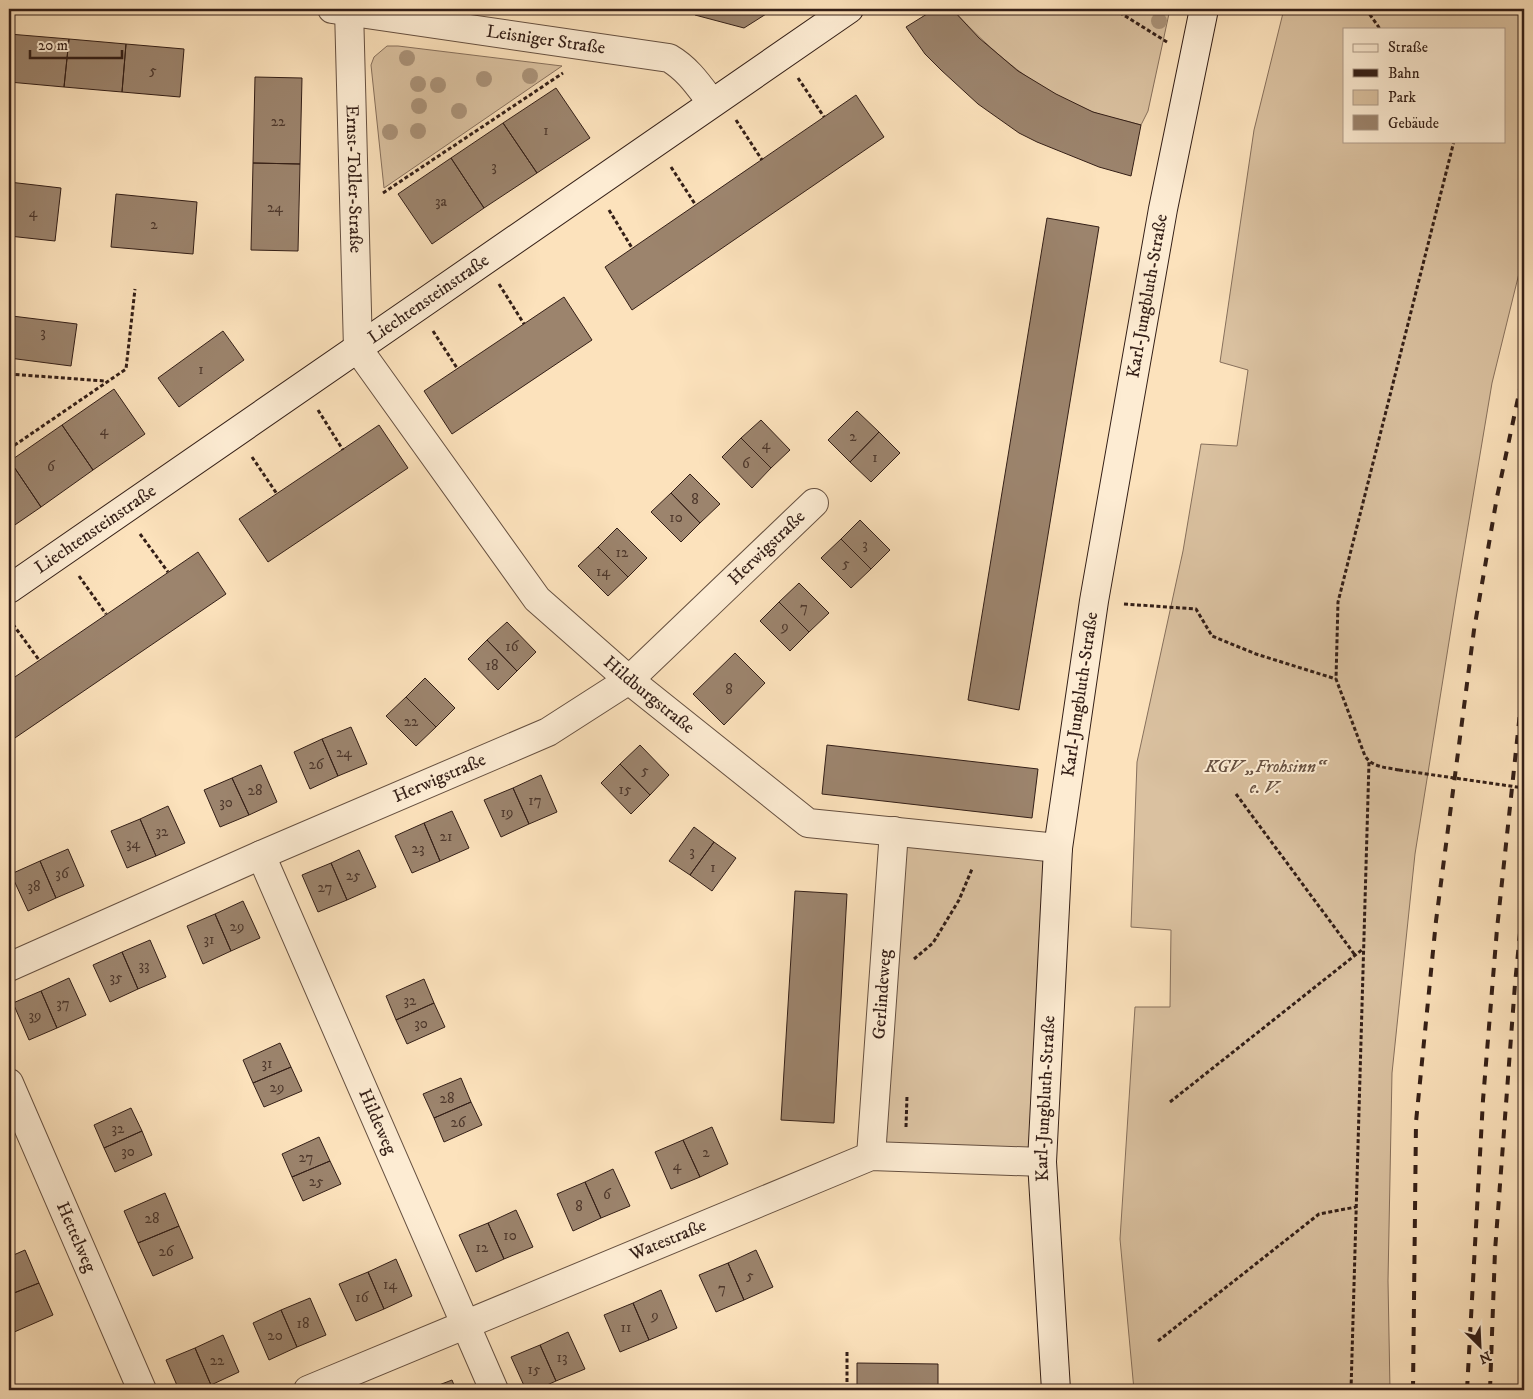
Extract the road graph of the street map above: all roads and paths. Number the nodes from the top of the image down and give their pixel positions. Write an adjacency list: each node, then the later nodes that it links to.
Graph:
1 (343, 9): 10 (street, Leisniger Straße); 17 (street, Ernst-Toller-Straße)
2 (849, 9): 7 (street, Liechtensteinstraße)
3 (1114, 9): 8 (path)
4 (1204, 9): 8 (street, Karl-Jungbluth-Straße)
5 (1366, 9): 6 (path)
6 (1379, 28)
7 (782, 54): 10 (street, Liechtensteinstraße); 11 (path)
8 (1194, 56): 47 (street, Karl-Jungbluth-Straße)
9 (564, 73): 17 (path)
10 (716, 100): 12 (street, Liechtensteinstraße); 14 (path)
11 (824, 118)
12 (655, 142): 15 (street, Liechtensteinstraße); 16 (path)
13 (1454, 142): 41 (path)
14 (762, 160)
15 (593, 185): 18 (path); 19 (street, Liechtensteinstraße)
16 (695, 204)
17 (355, 211): 23 (street, Ernst-Toller-Straße)
18 (632, 248)
19 (485, 261): 21 (street, Liechtensteinstraße); 22 (path)
20 (135, 289): 26 (path)
21 (418, 308): 23 (street, Liechtensteinstraße); 24 (path)
22 (524, 324)
23 (358, 349): 27 (street, Liechtensteinstraße); 42 (street, Hildburgstraße)
24 (457, 368)
25 (9, 374): 26 (path)
26 (106, 381): 29 (path)
27 (302, 387): 28 (street, Liechtensteinstraße); 30 (path)
28 (236, 433): 31 (path); 33 (street, Liechtensteinstraße)
29 (9, 449)
30 (343, 450)
31 (277, 494)
32 (814, 504): 42 (street, Herwigstraße)
33 (124, 511): 34 (street, Liechtensteinstraße); 35 (path)
34 (62, 553): 36 (street, Liechtensteinstraße); 38 (path)
35 (168, 572)
36 (9, 589)
37 (1149, 606): 41 (path)
38 (106, 614)
39 (9, 619): 40 (path)
40 (39, 660)
41 (1336, 679): 43 (path)
42 (630, 680): 46 (street, Hildburgstraße); 48 (street, Herwigstraße)
43 (1369, 762): 44 (path, bridge); 50 (path)
44 (1524, 788)
45 (1236, 794): 51 (path)
46 (894, 831): 47 (street, Hildburgstraße); 57 (street, Gerlindeweg)
47 (1058, 848): 59 (street, Karl-Jungbluth-Straße)
48 (261, 855): 53 (street, Herwigstraße); 61 (street, Hildeweg)
49 (981, 870): 52 (path)
50 (1363, 949): 51 (path); 60 (path)
51 (1355, 955): 56 (path)
52 (912, 961)
53 (9, 967)
54 (9, 1083): 64 (street, Hettelweg)
55 (908, 1088): 58 (path)
56 (1170, 1102)
57 (871, 1156): 58 (street, Watestraße); 61 (street, Watestraße)
58 (905, 1157): 59 (street, Watestraße)
59 (1042, 1162): 68 (street, Karl-Jungbluth-Straße)
60 (1356, 1207): 62 (path); 69 (path)
61 (466, 1324): 65 (street, Watestraße); 66 (street, Hildeweg)
62 (1158, 1342)
63 (846, 1352): 67 (path)
64 (142, 1390)
65 (308, 1390)
66 (494, 1390)
67 (847, 1390)
68 (1056, 1390)
69 (1351, 1390)

